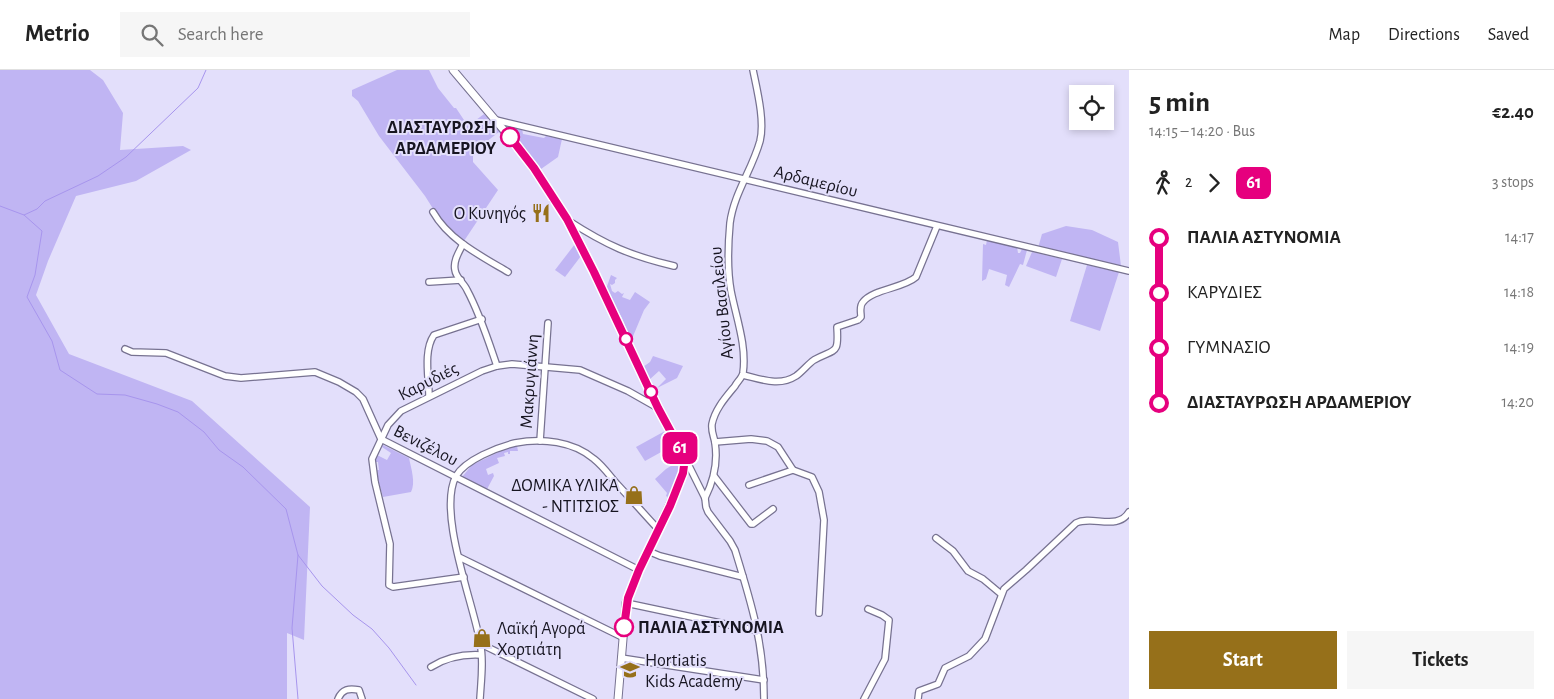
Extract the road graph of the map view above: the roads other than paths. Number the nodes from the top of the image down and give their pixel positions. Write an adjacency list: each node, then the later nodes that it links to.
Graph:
1 (453, 70): 3 (street)
2 (753, 70): 4 (street, Αγίου Βασιλείου)
3 (496, 120): 4 (street, Αρδαμερίου); 6 (street)
4 (744, 178): 7 (street, Αρδαμερίου); 19 (street, Αγίου Βασιλείου)
5 (433, 212): 8 (street)
6 (567, 219): 9 (street); 21 (street)
7 (937, 226): 10 (street, Αρδαμερίου); 19 (street)
8 (463, 244): 11 (street); 12 (street)
9 (674, 266)
10 (1129, 271)
11 (508, 272)
12 (461, 280): 13 (street); 14 (street)
13 (428, 282)
14 (482, 319): 17 (street); 20 (street)
15 (548, 323): 18 (street, Μακρυγιάννη)
16 (125, 349): 22 (street, Βενιζέλου)
17 (497, 366): 18 (street, Καρυδιές); 20 (street, Καρυδιές)
18 (546, 366): 21 (street, Καρυδιές); 23 (street, Μακρυγιάννη)
19 (743, 375): 24 (street, Αγίου Βασιλείου)
20 (429, 396): 22 (street, Καρυδιές)
21 (658, 408): 25 (street)
22 (381, 439): 28 (street, Βενιζέλου); 38 (street, Καρυδιές)
23 (540, 441): 28 (street); 33 (street)
24 (715, 442): 26 (street); 27 (street, Αγίου Βασιλείου)
25 (685, 458): 30 (street); 33 (street)
26 (793, 470): 29 (street); 43 (street)
27 (714, 476): 30 (street, Αγίου Βασιλείου); 31 (street)
28 (455, 477): 36 (street); 37 (street, Βενιζέλου)
29 (749, 485)
30 (706, 498): 39 (street)
31 (773, 509)
32 (1129, 512): 40 (street)
33 (658, 529): 35 (street)
34 (936, 538): 40 (street)
35 (648, 551): 37 (street); 39 (street)
36 (459, 556): 38 (street); 45 (street)
37 (639, 570): 41 (street)
38 (464, 577): 46 (street)
39 (743, 577): 44 (street)
40 (1001, 594): 58 (street)
41 (626, 603): 44 (street); 45 (street)
42 (868, 609): 57 (street)
43 (819, 613)
44 (758, 630): 50 (street)
45 (622, 637): 48 (street)
46 (481, 644): 47 (street); 54 (street)
47 (482, 654): 49 (street); 53 (street)
48 (621, 658): 50 (street); 55 (street)
49 (431, 667)
50 (764, 680): 56 (street)
51 (338, 699): 52 (street)
52 (362, 699)
53 (480, 699)
54 (593, 699)
55 (618, 699)
56 (764, 699)
57 (864, 699)
58 (918, 699)

